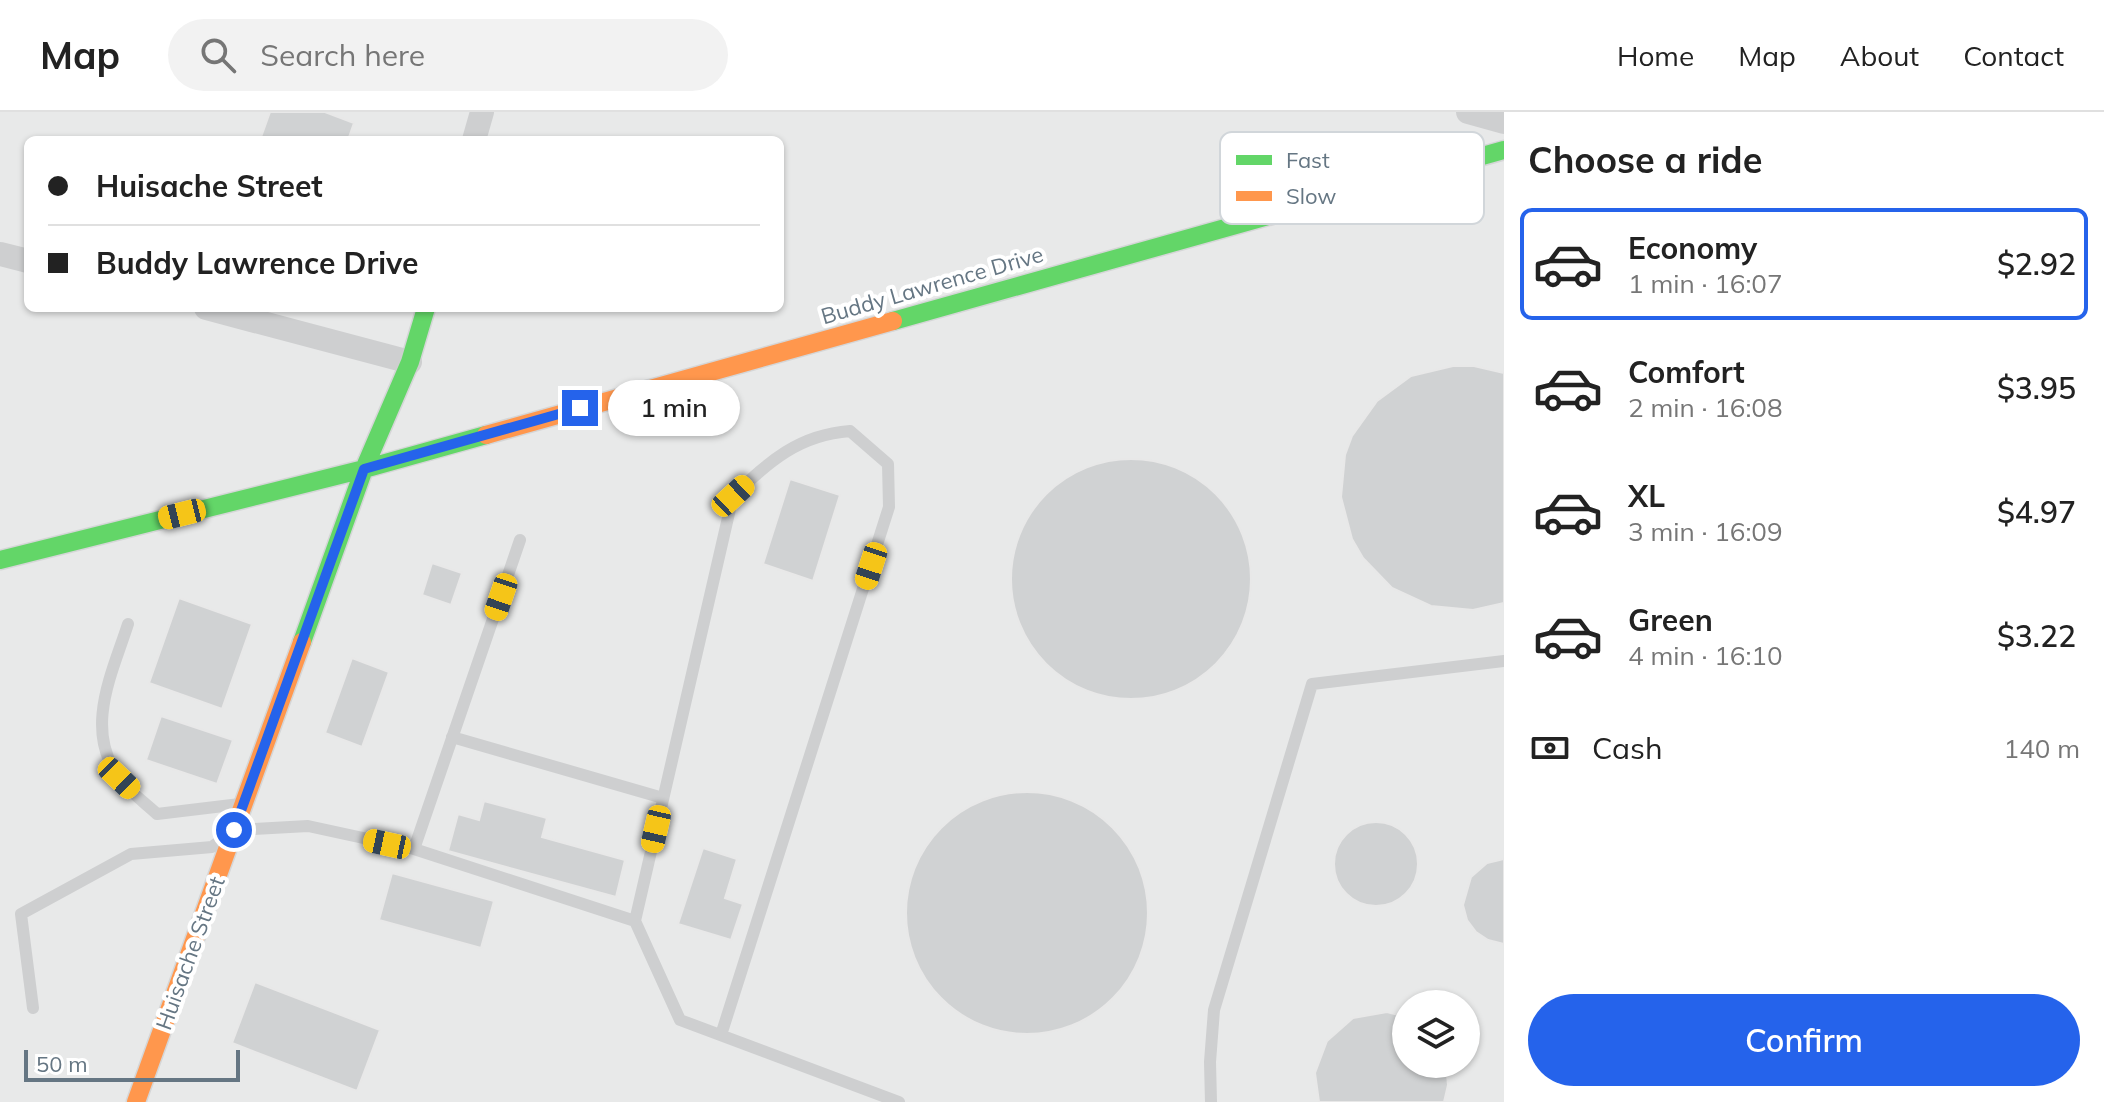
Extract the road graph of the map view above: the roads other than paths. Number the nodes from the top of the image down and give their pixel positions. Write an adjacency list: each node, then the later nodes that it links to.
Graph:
1 (482, 112): 4 (street)
2 (1468, 112): 3 (street)
3 (1504, 122)
4 (475, 136)
5 (1504, 150): 6 (street, Buddy Lawrence Drive)
6 (1484, 156)
7 (1240, 224): 13 (street, Buddy Lawrence Drive)
8 (0, 254): 9 (street)
9 (24, 260)
10 (221, 312): 12 (street)
11 (425, 312): 12 (street, Huisache Street)
12 (410, 362): 13 (street, Huisache Street)
13 (364, 469): 15 (street, Buddy Lawrence Drive); 20 (street, Huisache Street)
14 (520, 540): 18 (lane)
15 (0, 560)
16 (128, 624): 20 (lane)
17 (1504, 661): 28 (lane)
18 (452, 737): 19 (lane); 22 (lane)
19 (663, 798): 23 (lane); 25 (lane)
20 (243, 804): 21 (street, Huisache Street)
21 (234, 830): 22 (lane); 24 (lane); 26 (street, Huisache Street)
22 (414, 849): 23 (lane)
23 (635, 921): 25 (lane)
24 (33, 1008)
25 (721, 1035): 27 (lane)
26 (136, 1102)
27 (899, 1102)
28 (1211, 1102)

